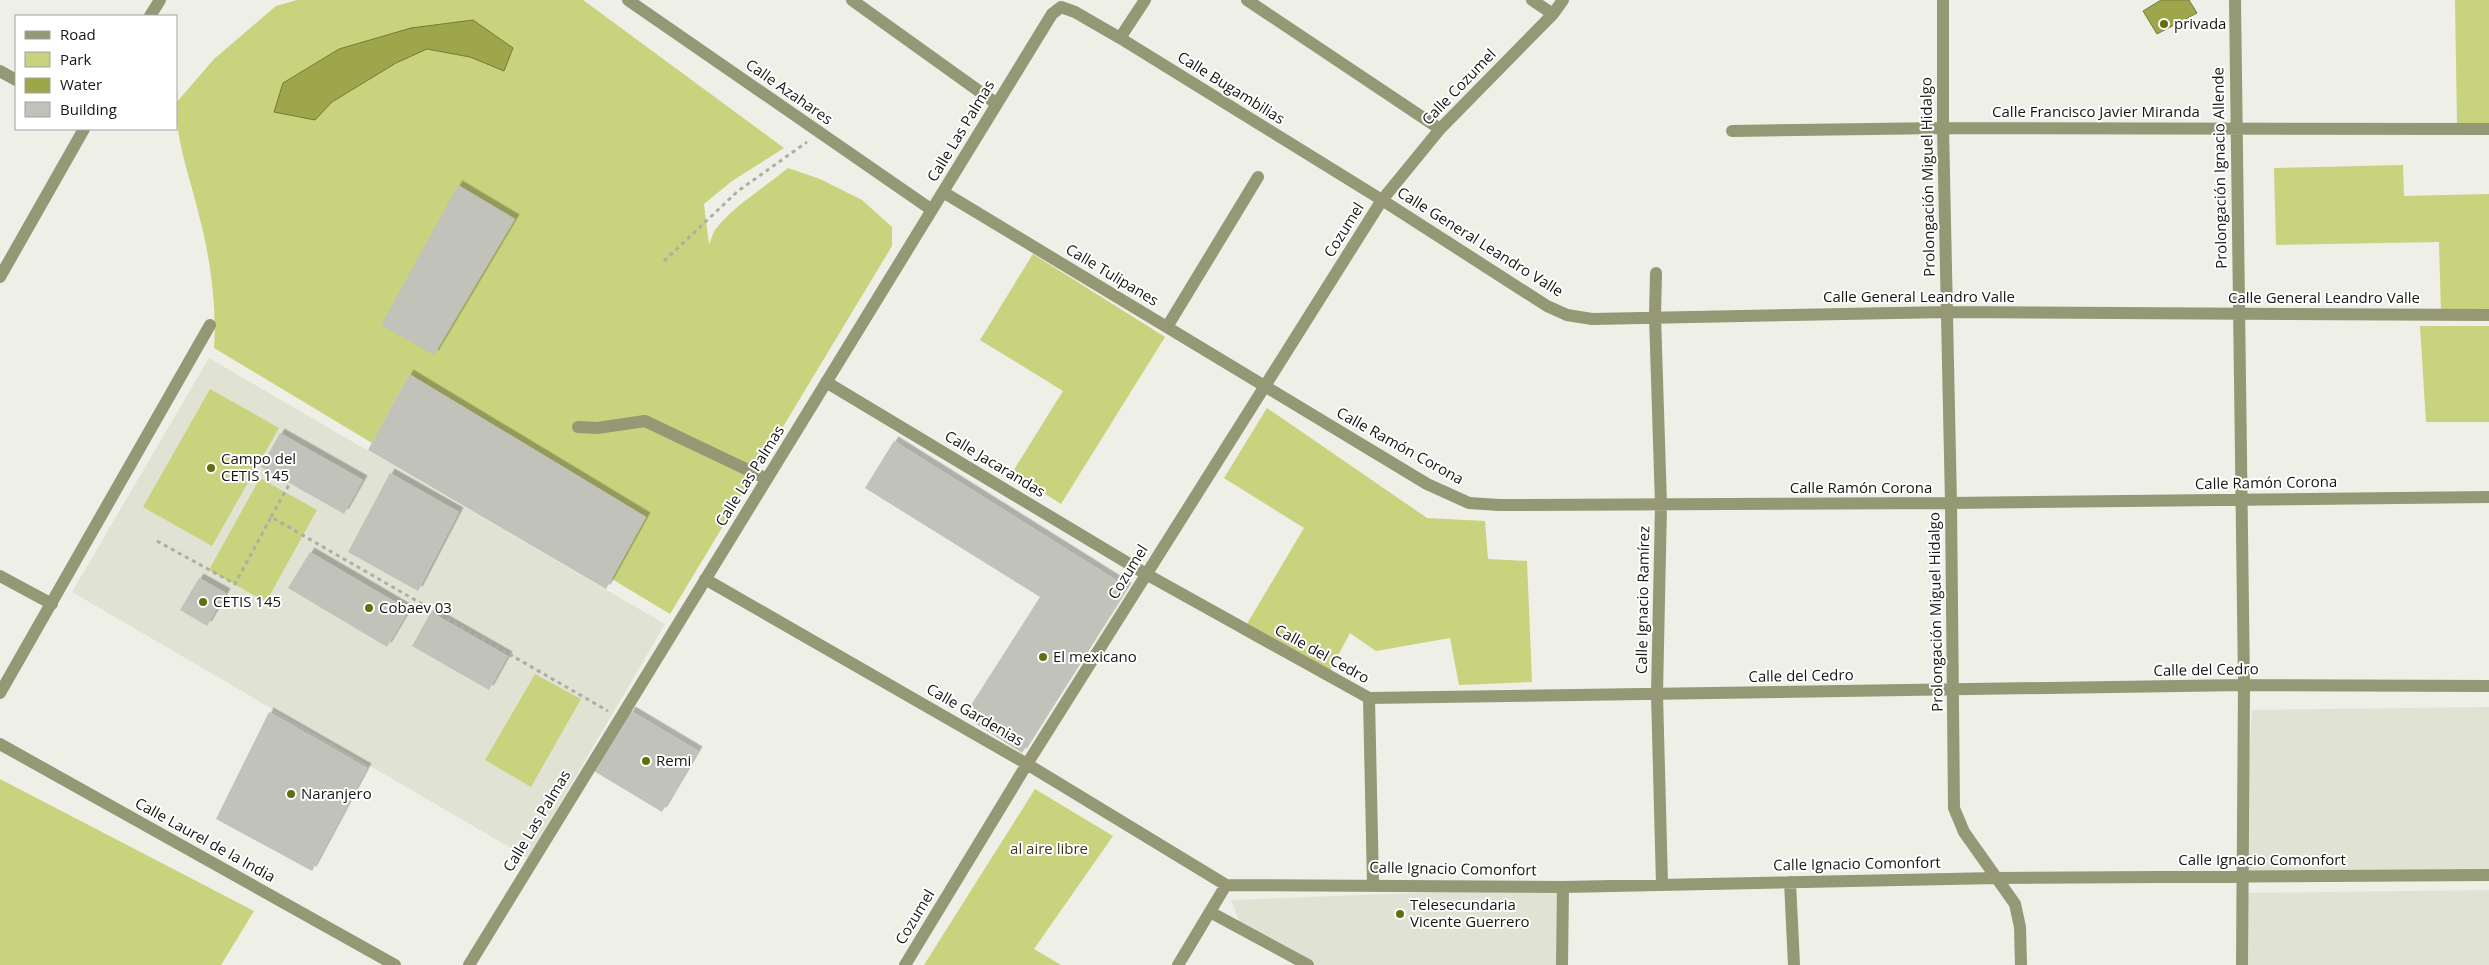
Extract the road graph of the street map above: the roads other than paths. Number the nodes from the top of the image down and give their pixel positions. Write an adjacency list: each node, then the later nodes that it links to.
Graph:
1 (160, 0): 12 (street)
2 (628, 0): 26 (street, Calle Azahares)
3 (852, 0): 16 (street)
4 (1146, 0): 13 (street)
5 (1247, 0): 19 (street)
6 (1532, 0): 11 (street)
7 (1563, 0): 11 (street, Calle Cozumel)
8 (1943, 0): 17 (street, Prolongación Miguel Hidalgo)
9 (2235, 0): 18 (street, Prolongación Ignacio Allende)
10 (1061, 7): 13 (street, Calle Bugambilias); 16 (street, Calle Las Palmas)
11 (1553, 14): 19 (street, Calle Cozumel)
12 (151, 15)
13 (1120, 38): 25 (street, Calle Bugambilias)
14 (0, 71): 15 (street)
15 (15, 79)
16 (997, 104): 24 (street, Calle Las Palmas)
17 (1943, 128): 18 (street, Calle Francisco Javier Miranda); 22 (street, Calle Francisco Javier Miranda); 29 (street, Prolongación Miguel Hidalgo)
18 (2236, 128): 20 (street, Calle Francisco Javier Miranda); 30 (street, Prolongación Ignacio Allende)
19 (1440, 129): 25 (street, Calle Cozumel)
20 (2489, 129)
21 (83, 130): 28 (street)
22 (1732, 131)
23 (1258, 177): 34 (street)
24 (943, 192): 26 (street, Calle Las Palmas); 34 (street, Calle Tulipanes)
25 (1382, 200): 32 (street, Calle General Leandro Valle); 36 (street, Cozumel)
26 (932, 210): 35 (street, Calle Las Palmas)
27 (1656, 273): 32 (street, Calle Ignacio Ramírez)
28 (0, 277)
29 (1947, 312): 30 (street, Calle General Leandro Valle); 32 (street, Calle General Leandro Valle); 41 (street, Prolongación Miguel Hidalgo)
30 (2238, 315): 31 (street, Calle General Leandro Valle); 40 (street, Prolongación Ignacio Allende)
31 (2489, 315)
32 (1655, 316): 42 (street, Calle Ignacio Ramírez)
33 (210, 325): 46 (street)
34 (1167, 327): 36 (street, Calle Tulipanes)
35 (826, 382): 38 (street, Calle Las Palmas); 43 (street, Calle Jacarandas)
36 (1264, 386): 42 (street, Calle Ramón Corona); 43 (street, Cozumel)
37 (578, 427): 38 (street)
38 (767, 479): 45 (street, Calle Las Palmas)
39 (2489, 497): 40 (street, Calle Ramón Corona)
40 (2240, 499): 41 (street, Calle Ramón Corona); 47 (street, Prolongación Ignacio Allende)
41 (1951, 503): 42 (street, Calle Ramón Corona); 49 (street, Prolongación Miguel Hidalgo)
42 (1661, 505): 51 (street, Calle Ignacio Ramírez)
43 (1146, 574): 52 (street, Calle del Cedro); 54 (street, Cozumel)
44 (0, 576): 46 (street)
45 (705, 579): 54 (street, Calle Gardenias); 65 (street, Calle Las Palmas)
46 (52, 604): 50 (street)
47 (2244, 685): 48 (street, Calle del Cedro); 49 (street, Calle del Cedro); 56 (street, Prolongación Ignacio Allende)
48 (2489, 686)
49 (1953, 690): 51 (street, Calle del Cedro); 57 (street, Prolongación Miguel Hidalgo)
50 (0, 693)
51 (1657, 694): 52 (street, Calle del Cedro); 59 (street, Calle Ignacio Ramírez)
52 (1369, 698): 61 (street)
53 (0, 744): 64 (street, Calle Laurel de la India)
54 (1027, 764): 60 (street, Calle Gardenias); 66 (street, Cozumel)
55 (2489, 875): 56 (street, Calle Ignacio Comonfort)
56 (2243, 876): 57 (street, Calle Ignacio Comonfort); 72 (street, Prolongación Ignacio Allende)
57 (1997, 878): 58 (street, Calle Ignacio Comonfort); 71 (street, Prolongación Miguel Hidalgo)
58 (1790, 882): 59 (street, Calle Ignacio Comonfort); 70 (street)
59 (1662, 884): 62 (street, Calle Ignacio Comonfort)
60 (1226, 885): 61 (street, Calle Ignacio Comonfort); 63 (street)
61 (1373, 885): 62 (street, Calle Ignacio Comonfort)
62 (1563, 887): 69 (street)
63 (1210, 912): 67 (street); 68 (street)
64 (395, 965)
65 (469, 965)
66 (906, 965)
67 (1178, 965)
68 (1308, 965)
69 (1562, 965)
70 (1794, 965)
71 (2021, 965)
72 (2242, 965)

